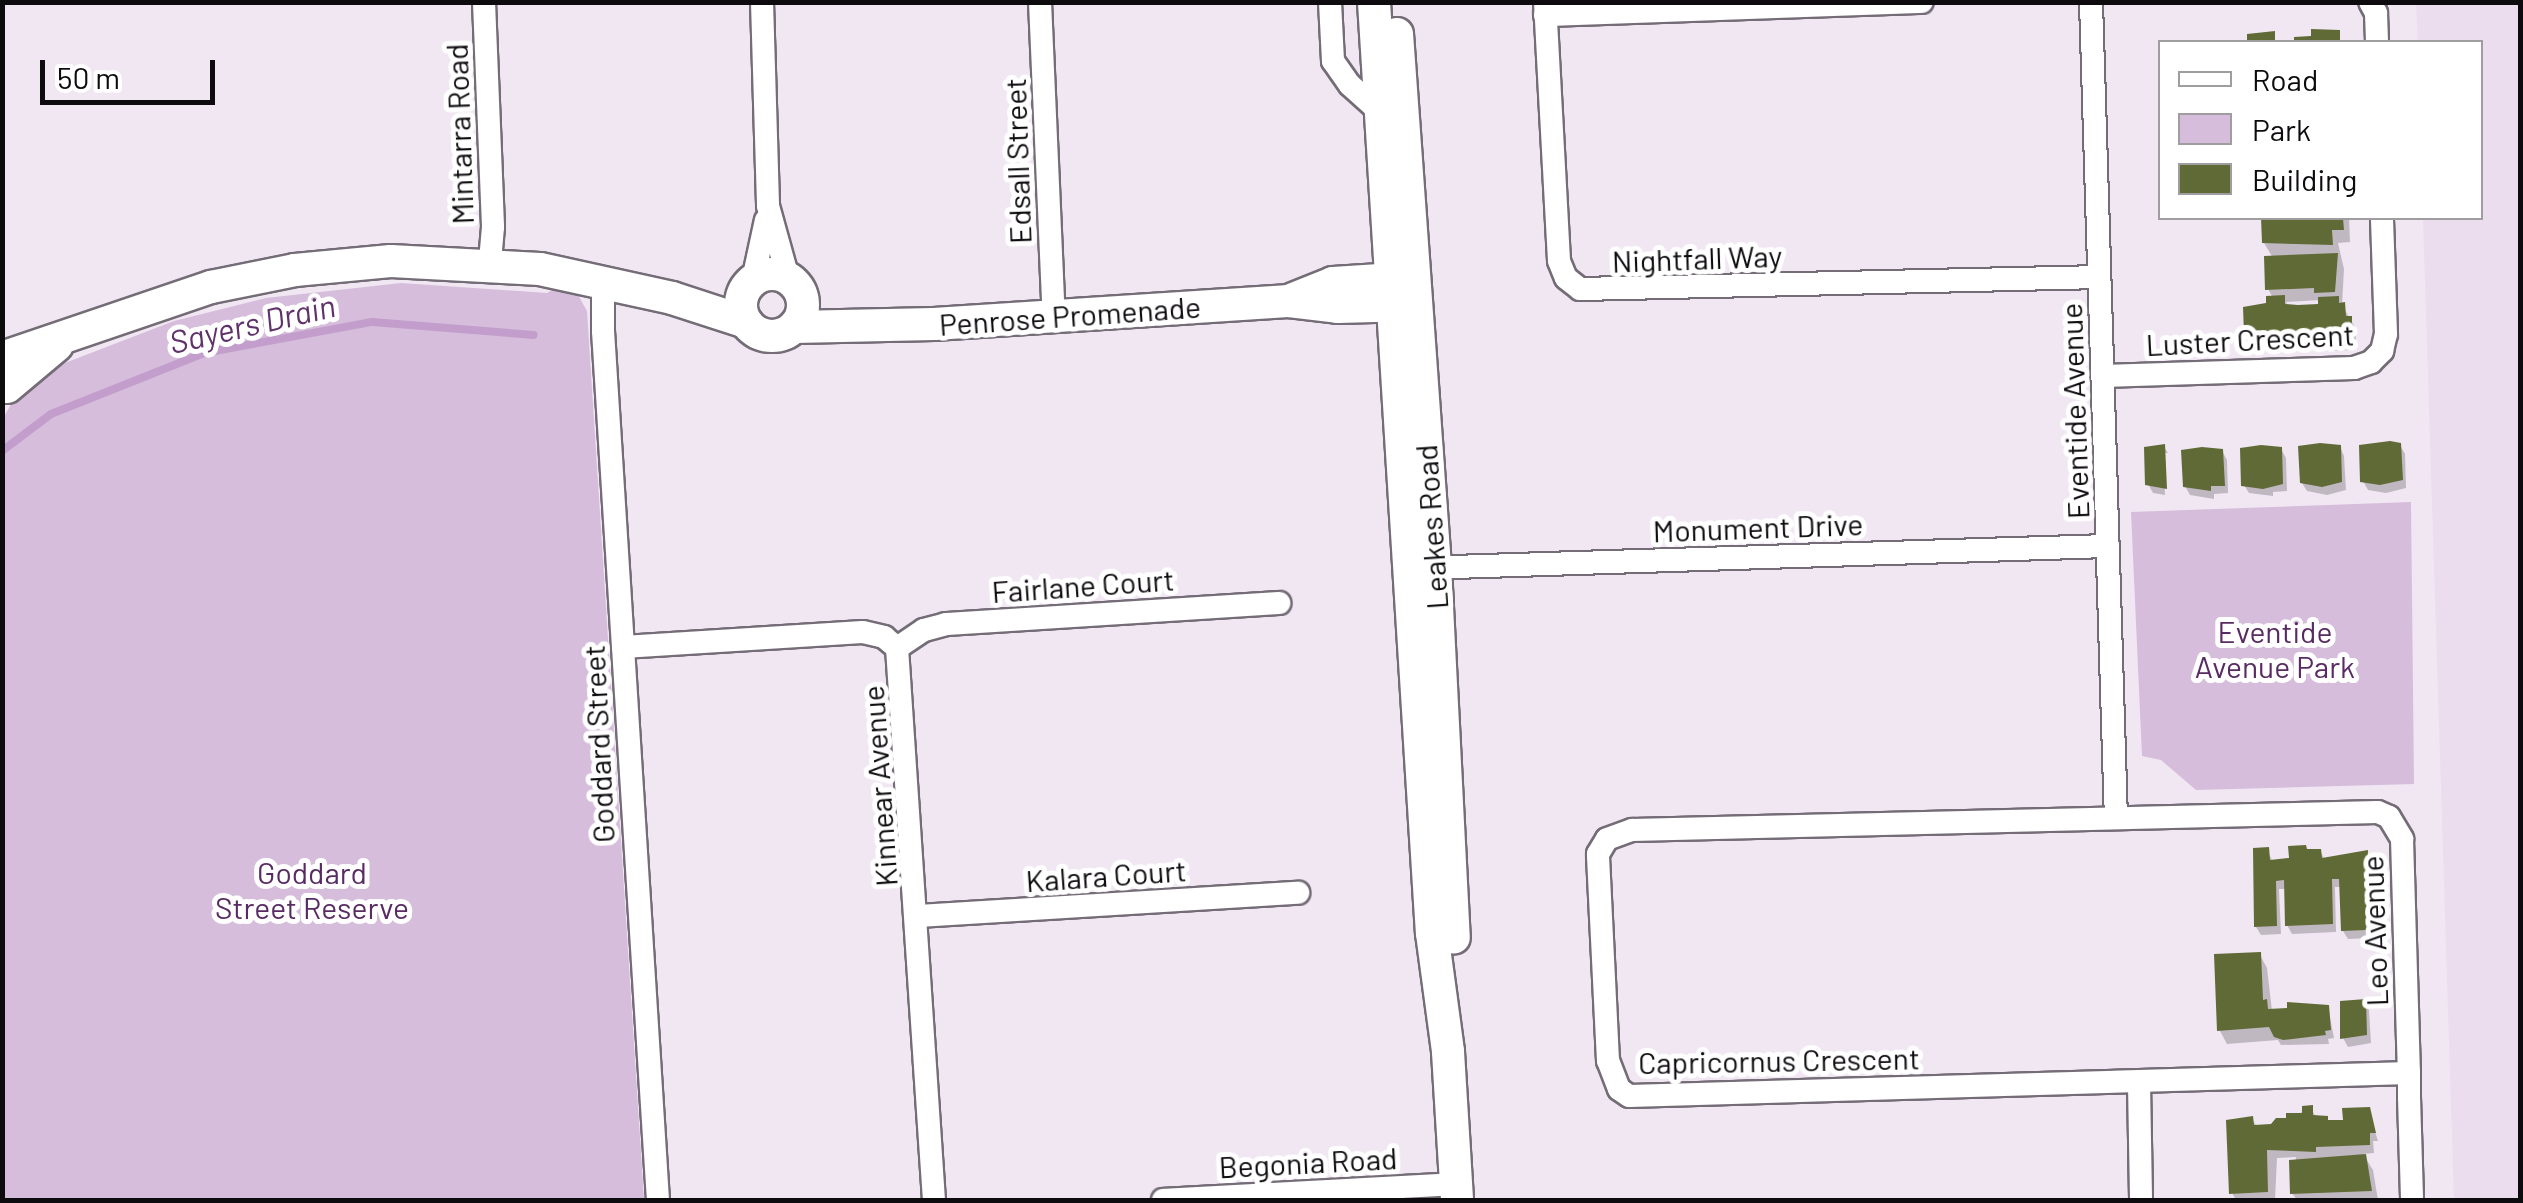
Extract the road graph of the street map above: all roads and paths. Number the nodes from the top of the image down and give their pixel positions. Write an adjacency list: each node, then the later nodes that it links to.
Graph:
1 (484, 2): 16 (street, Mintarra Road)
2 (762, 2): 14 (street)
3 (1040, 2): 23 (street, Edsall Street)
4 (1330, 2): 13 (street)
5 (1374, 2): 13 (street, Leakes Road)
6 (1394, 2): 21 (street, Leakes Road)
7 (1922, 2): 10 (street)
8 (2091, 2): 17 (street, Eventide Avenue)
9 (2370, 2): 12 (street)
10 (1806, 5): 11 (street)
11 (1545, 9): 17 (street, Nightfall Way)
12 (2377, 40)
13 (1379, 111): 21 (street, Leakes Road)
14 (768, 206): 18 (street); 20 (street)
15 (2382, 220): 27 (street, Luster Crescent)
16 (490, 264): 19 (street); 28 (street)
17 (2099, 276): 27 (street, Eventide Avenue)
18 (751, 283): 20 (street); 22 (street); 24 (street)
19 (610, 285): 22 (street); 32 (street, Goddard Street)
20 (794, 286): 25 (street); 26 (street)
21 (1403, 292): 23 (street, Penrose Promenade); 30 (street, Leakes Road)
22 (672, 298): 24 (street)
23 (1054, 316): 25 (street, Penrose Promenade)
24 (746, 322): 26 (street)
25 (852, 324): 26 (street, Penrose Promenade)
26 (794, 327)
27 (2103, 376): 29 (street, Eventide Avenue)
28 (4, 380)
29 (2108, 546): 30 (street, Monument Drive); 34 (street, Eventide Avenue)
30 (1422, 568): 39 (street, Leakes Road)
31 (1279, 603): 33 (street, Fairlane Court)
32 (624, 647): 33 (street, Kinnear Avenue); 40 (street, Goddard Street)
33 (897, 648): 36 (street, Kinnear Avenue)
34 (2116, 818): 37 (street, Leo Avenue); 38 (street, Capricornus Crescent)
35 (1298, 893): 36 (street, Kalara Court)
36 (917, 916): 41 (street, Kinnear Avenue)
37 (2408, 1073): 38 (street, Capricornus Crescent); 44 (street, Leo Avenue)
38 (2139, 1083): 43 (street)
39 (1456, 1192): 42 (street, Begonia Road)
40 (658, 1200)
41 (934, 1200)
42 (1163, 1200)
43 (2141, 1200)
44 (2412, 1200)

